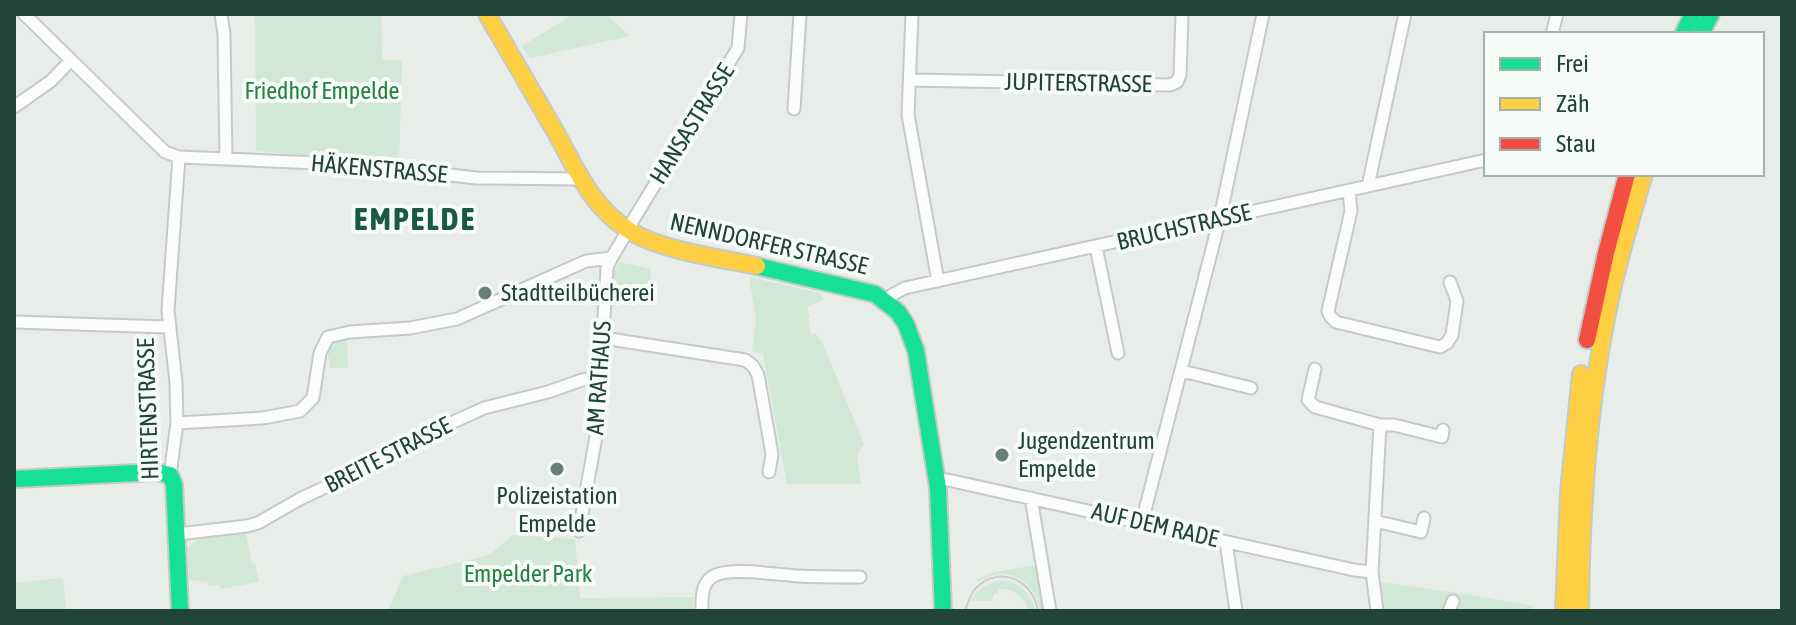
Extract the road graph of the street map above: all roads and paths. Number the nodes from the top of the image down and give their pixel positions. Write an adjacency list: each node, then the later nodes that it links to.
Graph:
1 (24, 14): 14 (street)
2 (221, 14): 19 (street)
3 (487, 14): 23 (main road, NENNDORFER STRASSE)
4 (741, 14): 27 (street, HANSASTRASSE)
5 (800, 14): 17 (street)
6 (912, 14): 15 (street)
7 (1182, 14): 15 (street, JUPITERSTRASSE)
8 (1263, 14): 26 (street)
9 (1405, 14): 24 (street)
10 (1693, 14): 12 (main road)
11 (1711, 14): 13 (main road)
12 (1684, 32)
13 (1702, 32)
14 (71, 60): 16 (street); 18 (street)
15 (910, 80): 30 (street)
16 (14, 107)
17 (794, 109)
18 (179, 157): 19 (street, HÄKENSTRASSE); 34 (street, HIRTENSTRASSE)
19 (226, 159): 23 (street, HÄKENSTRASSE)
20 (1484, 160): 24 (street, BRUCHSTRASSE)
21 (1626, 176): 64 (main road)
22 (1643, 176): 65 (main road)
23 (580, 179): 27 (main road, NENNDORFER STRASSE)
24 (1368, 186): 25 (street, BRUCHSTRASSE)
25 (1349, 191): 26 (street, BRUCHSTRASSE); 31 (street)
26 (1220, 218): 28 (street, BRUCHSTRASSE); 38 (street)
27 (628, 230): 29 (street, AM RATHAUS); 32 (main road, NENNDORFER STRASSE)
28 (1096, 247): 30 (street, BRUCHSTRASSE); 36 (street)
29 (611, 258): 35 (street, AM RATHAUS); 41 (street)
30 (938, 281): 32 (street, BRUCHSTRASSE)
31 (1450, 282)
32 (886, 302): 47 (main road, NENNDORFER STRASSE)
33 (14, 322): 34 (street)
34 (168, 327): 41 (street, HIRTENSTRASSE)
35 (603, 338): 39 (street, AM RATHAUS); 44 (street)
36 (1118, 353)
37 (1315, 369): 42 (street)
38 (1182, 371): 40 (street); 51 (street)
39 (601, 378): 52 (street, AM RATHAUS); 53 (street, BREITE STRASSE)
40 (1251, 388)
41 (177, 423): 45 (street, HIRTENSTRASSE)
42 (1380, 425): 43 (street); 50 (street)
43 (1443, 430)
44 (769, 472)
45 (170, 475): 46 (main road); 53 (main road, HIRTENSTRASSE)
46 (14, 479)
47 (937, 480): 48 (street, AUF DEM RADE); 60 (main road, NENNDORFER STRASSE)
48 (1031, 498): 51 (street, AUF DEM RADE); 57 (street)
49 (1424, 518): 50 (street)
50 (1375, 521): 55 (street)
51 (1142, 522): 54 (street, AUF DEM RADE)
52 (579, 531)
53 (178, 534): 58 (main road, HIRTENSTRASSE)
54 (1226, 542): 55 (street, AUF DEM RADE); 62 (street)
55 (1372, 572): 63 (street)
56 (860, 577): 59 (street)
57 (1050, 609): 61 (street)
58 (180, 611)
59 (702, 611)
60 (943, 611)
61 (1064, 611)
62 (1236, 611)
63 (1377, 611)
64 (1564, 611)
65 (1580, 611)

